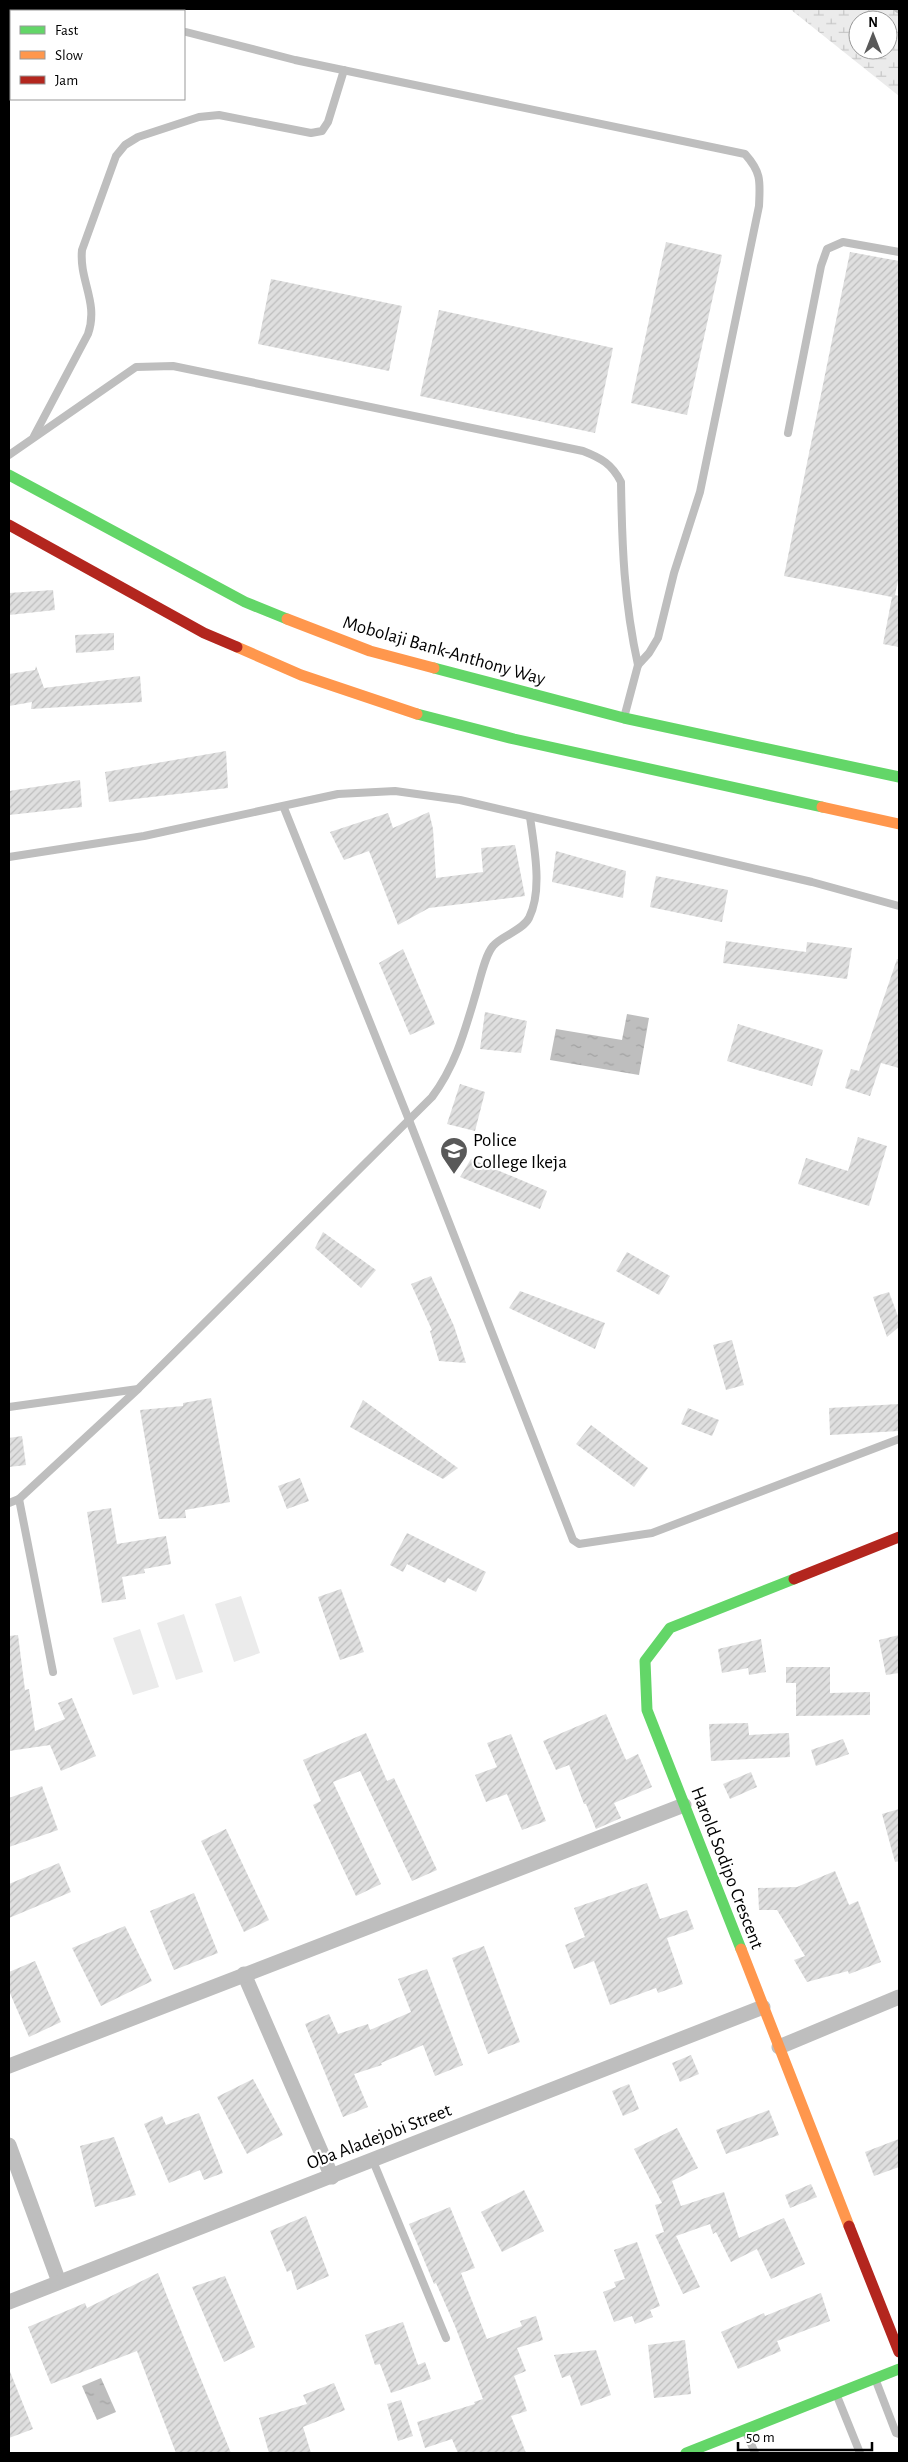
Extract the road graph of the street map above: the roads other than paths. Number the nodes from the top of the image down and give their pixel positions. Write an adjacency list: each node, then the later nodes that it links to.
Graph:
1 (186, 32): 2 (lane)
2 (344, 70): 5 (lane); 9 (lane)
3 (899, 252): 4 (lane)
4 (788, 432)
5 (33, 438): 6 (lane); 9 (lane)
6 (9, 455)
7 (9, 475): 10 (main road, Mobolaji Bank-Anthony Way)
8 (9, 525): 14 (main road)
9 (638, 665): 10 (lane)
10 (624, 718): 11 (main road, Mobolaji Bank-Anthony Way)
11 (899, 777)
12 (284, 808): 13 (lane); 15 (lane); 17 (lane)
13 (530, 817): 16 (lane); 17 (lane)
14 (899, 824)
15 (9, 857)
16 (899, 906)
17 (409, 1120): 18 (lane); 20 (lane)
18 (138, 1389): 19 (lane); 21 (lane)
19 (9, 1407)
20 (899, 1439)
21 (18, 1499): 22 (lane); 24 (lane)
22 (9, 1503)
23 (899, 1537): 25 (main road, Harold Sodipo Crescent)
24 (53, 1672)
25 (684, 1805): 26 (street); 28 (main road, Harold Sodipo Crescent)
26 (244, 1974): 30 (street); 33 (street)
27 (899, 1997): 29 (street)
28 (763, 2007): 29 (main road, Harold Sodipo Crescent); 32 (street, Oba Aladejobi Street)
29 (779, 2047): 36 (main road, Harold Sodipo Crescent)
30 (9, 2066)
31 (9, 2145): 34 (street)
32 (373, 2161): 33 (street, Oba Aladejobi Street); 37 (lane)
33 (332, 2177): 34 (street, Oba Aladejobi Street)
34 (59, 2282): 35 (street, Oba Aladejobi Street)
35 (9, 2302)
36 (895, 2327): 38 (main road, Harold Sodipo Crescent)
37 (446, 2338)
38 (899, 2352)
39 (899, 2371): 40 (main road)
40 (875, 2379): 41 (main road); 43 (lane)
41 (836, 2394): 42 (main road); 46 (lane)
42 (746, 2430): 44 (main road); 45 (lane)
43 (899, 2434)
44 (686, 2453)
45 (755, 2453)
46 (860, 2453)

